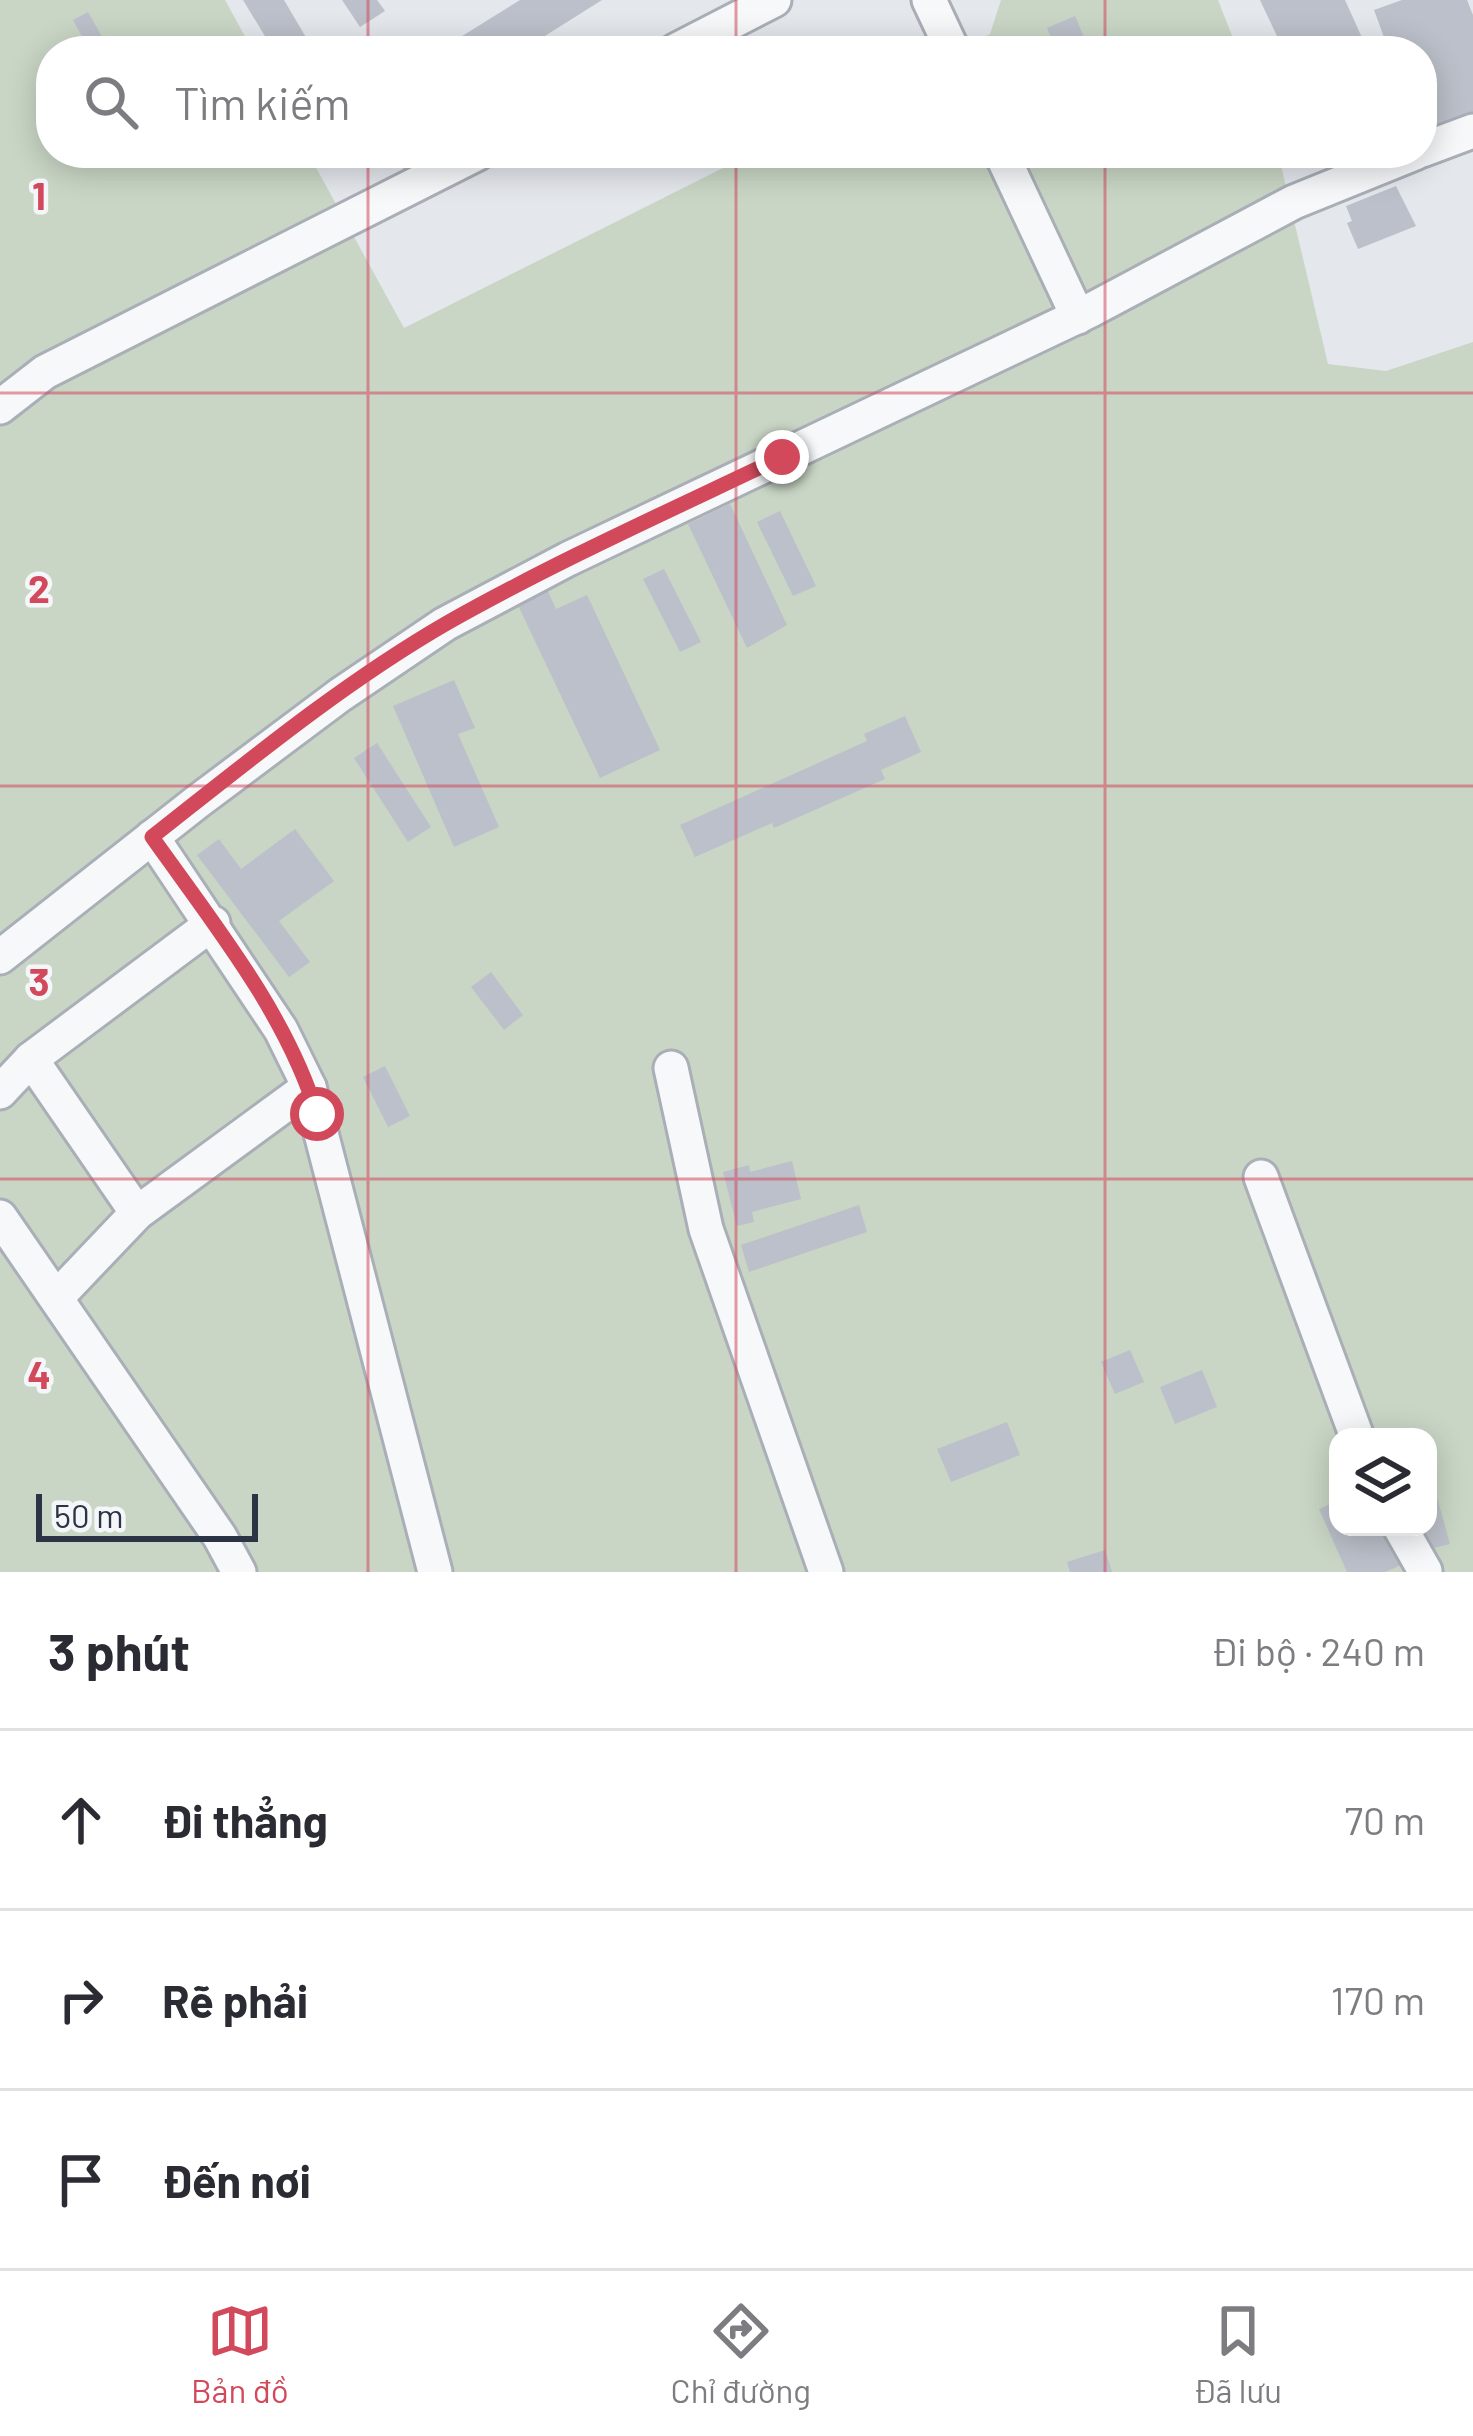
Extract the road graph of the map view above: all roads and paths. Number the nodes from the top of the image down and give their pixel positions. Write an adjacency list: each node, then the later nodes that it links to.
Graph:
1 (774, 0): 3 (street)
2 (929, 0): 4 (street)
3 (704, 36)
4 (946, 36)
5 (1473, 131): 6 (street)
6 (1437, 145)
7 (448, 168): 11 (street)
8 (1008, 168): 10 (street)
9 (1378, 168): 10 (street)
10 (1078, 316): 12 (street)
11 (0, 407)
12 (152, 837): 13 (street); 14 (street)
13 (213, 923): 15 (street); 17 (street)
14 (0, 957)
15 (31, 1059): 18 (street); 20 (street)
16 (671, 1068): 28 (street)
17 (309, 1087): 20 (street); 27 (street)
18 (0, 1092)
19 (1261, 1178): 23 (street)
20 (137, 1213): 22 (street)
21 (0, 1217): 22 (street)
22 (57, 1297): 26 (street)
23 (1354, 1428)
24 (1406, 1536): 25 (street)
25 (1429, 1569)
26 (238, 1572)
27 (435, 1572)
28 (826, 1572)

